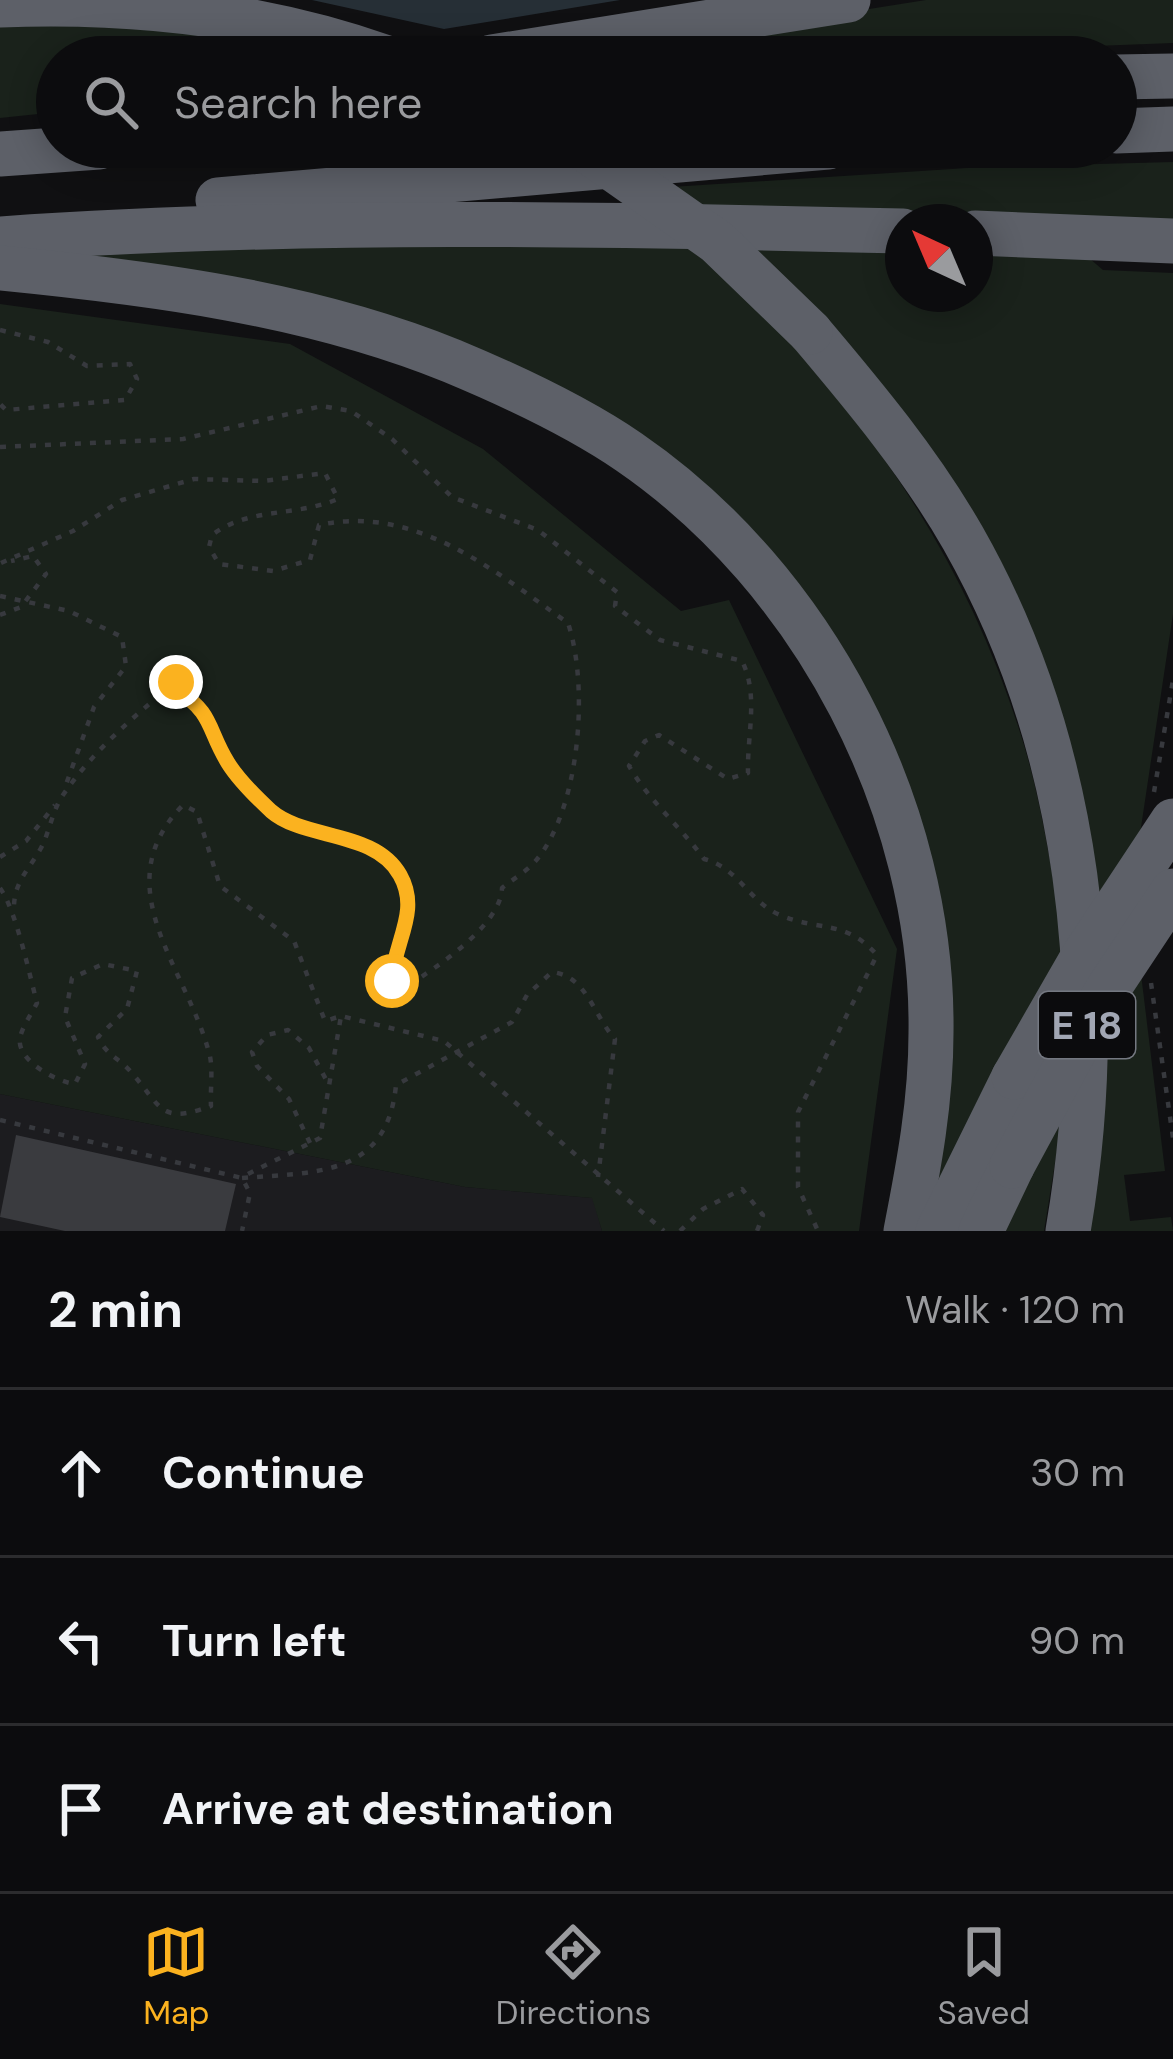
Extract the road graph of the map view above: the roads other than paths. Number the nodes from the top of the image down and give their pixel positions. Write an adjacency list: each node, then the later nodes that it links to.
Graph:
1 (848, 0): 4 (highway)
2 (0, 5): 3 (highway)
3 (305, 36)
4 (623, 36)
5 (1173, 76): 6 (highway)
6 (1137, 77)
7 (1173, 129): 8 (highway)
8 (1137, 130)
9 (36, 142): 11 (highway)
10 (36, 150): 11 (highway)
11 (0, 151)
12 (590, 168): 14 (highway)
13 (612, 168): 25 (highway, bridge)
14 (0, 220)
15 (885, 231): 17 (highway)
16 (993, 233): 18 (highway)
17 (0, 239)
18 (1173, 241)
19 (0, 268): 22 (highway)
20 (1173, 821): 23 (highway, E 18, bridge)
21 (1173, 891): 24 (highway, E 18, bridge)
22 (906, 1231)
23 (938, 1231)
24 (981, 1231)
25 (1068, 1231)

